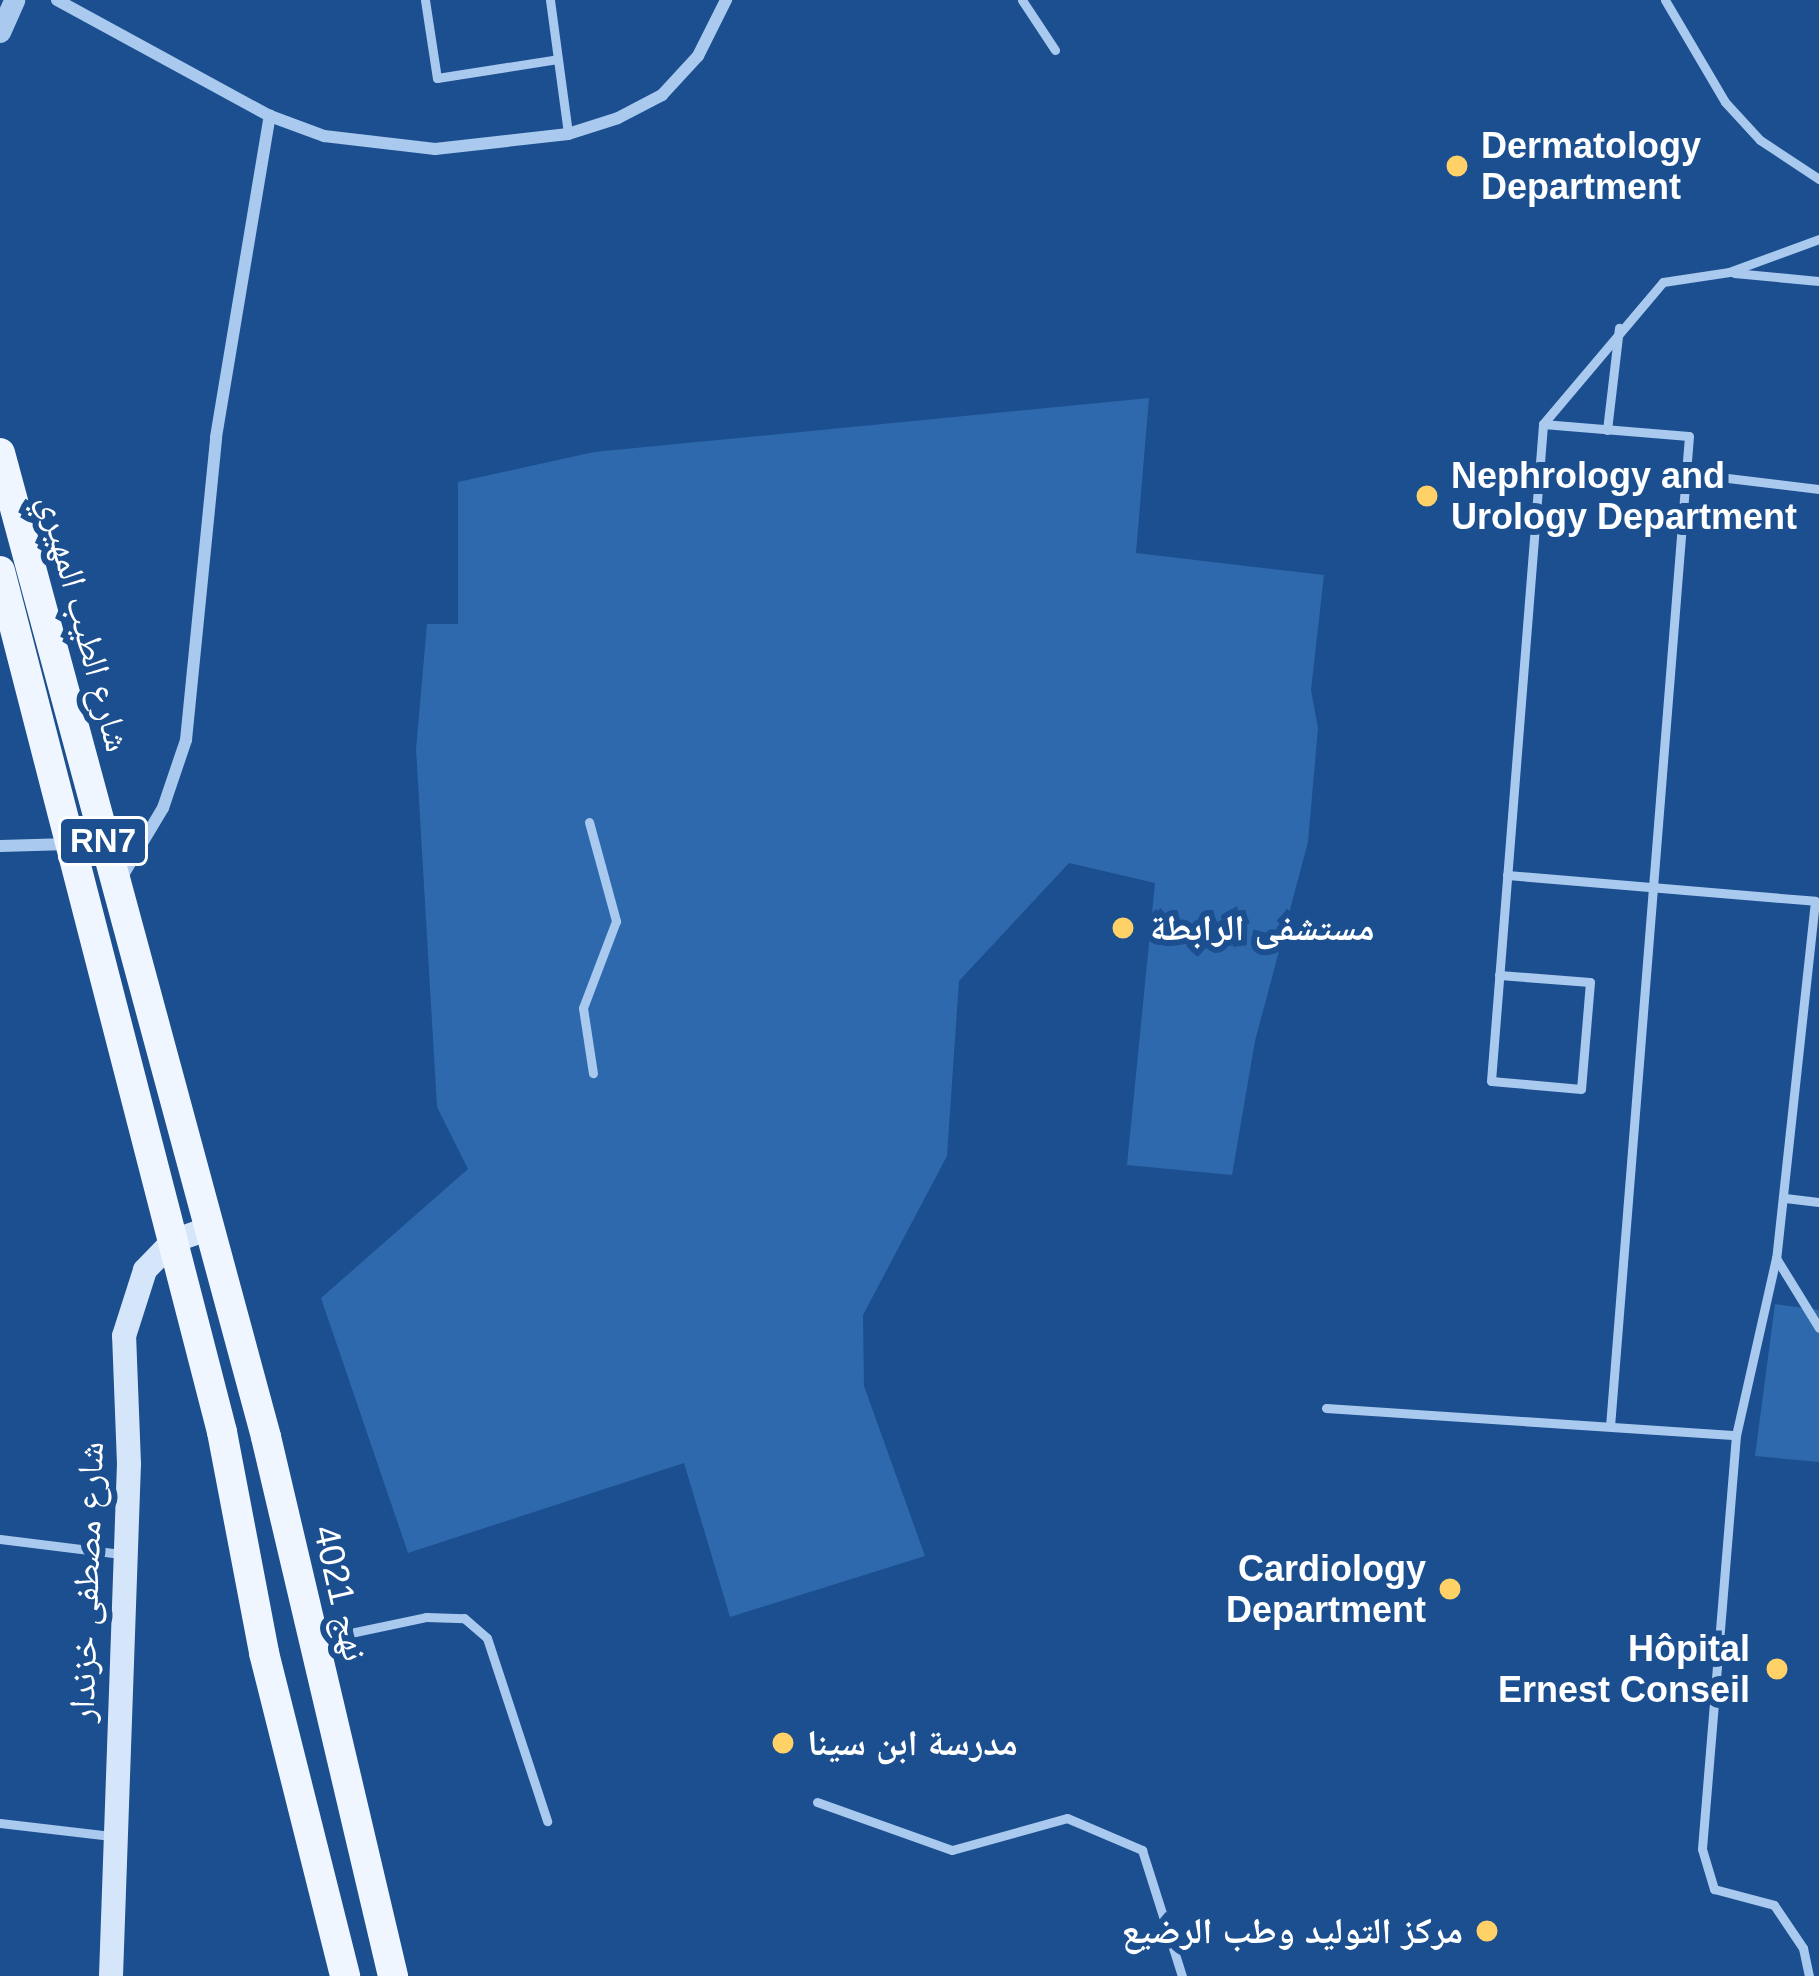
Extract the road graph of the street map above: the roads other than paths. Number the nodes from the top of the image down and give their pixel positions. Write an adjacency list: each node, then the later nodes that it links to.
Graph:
1 (14, 0): 8 (street)
2 (58, 0): 11 (street)
3 (424, 0): 10 (lane)
4 (550, 0): 10 (lane)
5 (726, 0): 12 (street)
6 (1022, 0): 9 (lane)
7 (1665, 0): 13 (lane)
8 (0, 32)
9 (1055, 50)
10 (558, 59): 12 (lane)
11 (270, 116): 12 (street); 28 (street)
12 (568, 134)
13 (1819, 179)
14 (1819, 239): 15 (lane)
15 (1729, 272): 16 (lane); 17 (lane)
16 (1819, 281)
17 (1620, 325): 18 (lane); 19 (lane)
18 (1543, 424): 19 (lane); 27 (lane)
19 (1607, 430): 21 (lane)
20 (0, 453): 28 (main road, شارع الطيب المهيري / RN7)
21 (1686, 473): 22 (lane); 29 (lane)
22 (1819, 489)
23 (0, 571): 25 (main road, شارع الطيب المهيري / RN7)
24 (589, 821): 32 (lane)
25 (70, 844): 26 (street); 36 (main road, شارع الطيب المهيري / RN7)
26 (0, 846)
27 (1508, 875): 29 (lane); 31 (lane)
28 (116, 888): 35 (main road, شارع الطيب المهيري / RN7)
29 (1653, 888): 30 (lane); 40 (lane)
30 (1815, 960): 33 (lane)
31 (1499, 975): 31 (lane)
32 (593, 1072)
33 (1785, 1198): 34 (lane); 37 (lane)
34 (1819, 1202)
35 (208, 1229): 36 (main road); 44 (main road, نهج 4021 / RN7)
36 (173, 1241): 43 (main road, شارع مصطفى خزندار); 50 (main road, RN7)
37 (1776, 1258): 38 (lane); 41 (lane)
38 (1819, 1328)
39 (1327, 1408): 40 (lane)
40 (1610, 1426): 41 (lane)
41 (1736, 1435): 53 (lane)
42 (0, 1539): 43 (lane)
43 (126, 1555): 48 (main road, شارع مصطفى خزندار)
44 (311, 1641): 46 (lane); 51 (main road, نهج 4021 / RN7)
45 (817, 1802): 52 (lane)
46 (547, 1821)
47 (0, 1823): 48 (lane)
48 (111, 1837): 49 (main road, شارع مصطفى خزندار)
49 (111, 1976)
50 (345, 1976)
51 (393, 1976)
52 (1182, 1976)
53 (1809, 1976)

